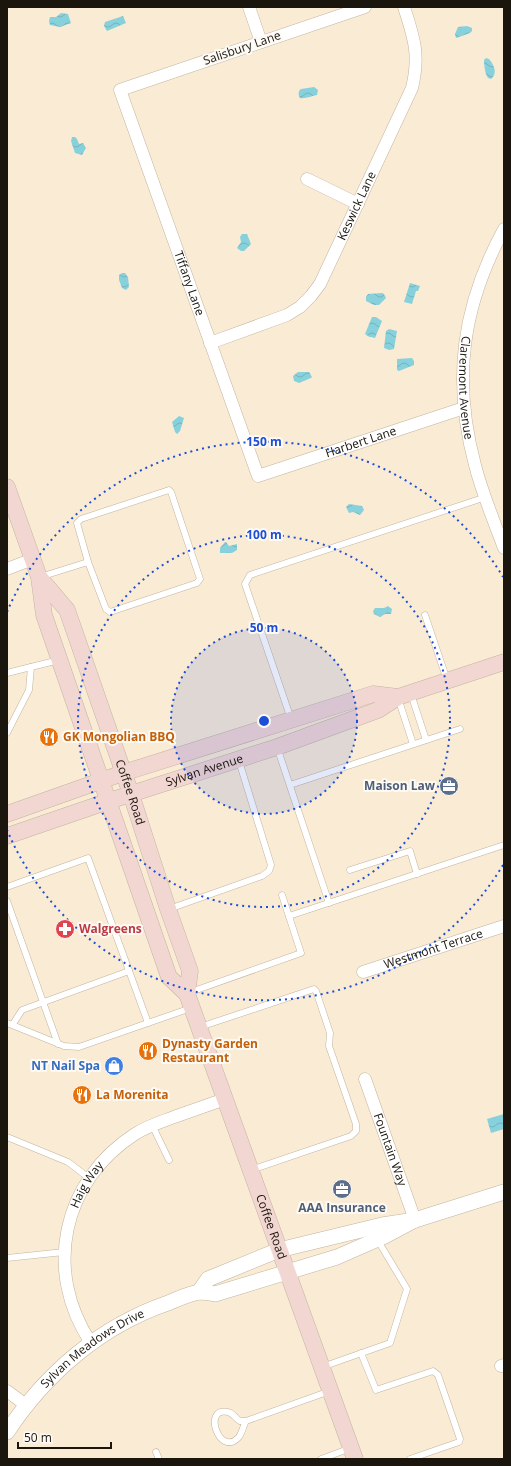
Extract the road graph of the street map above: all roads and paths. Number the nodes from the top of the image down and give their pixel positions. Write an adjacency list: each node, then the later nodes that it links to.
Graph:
1 (249, 7): 4 (street)
2 (365, 7): 4 (street, Salisbury Lane)
3 (404, 7): 7 (street, Keswick Lane)
4 (261, 42): 5 (street, Salisbury Lane)
5 (120, 90): 9 (street, Tiffany Lane)
6 (307, 179): 7 (street)
7 (358, 204): 9 (street, Keswick Lane)
8 (504, 229): 10 (street, Claremont Avenue)
9 (210, 343): 11 (street, Tiffany Lane)
10 (464, 408): 11 (street, Harbert Lane); 13 (street, Claremont Avenue)
11 (258, 476)
12 (7, 487): 15 (main road, Coffee Road)
13 (486, 497): 14 (street, Claremont Avenue); 26 (lane)
14 (504, 548)
15 (33, 559): 17 (street); 18 (main road, Coffee Road)
16 (88, 562): 16 (lane); 18 (lane)
17 (7, 569)
18 (39, 577): 20 (main road, Coffee Road); 33 (main road, Coffee Road)
19 (425, 615): 24 (lane)
20 (59, 660): 22 (lane); 34 (main road, Coffee Road)
21 (504, 662): 24 (main road, Sylvan Avenue)
22 (31, 667): 23 (lane); 28 (lane)
23 (7, 673)
24 (447, 680): 25 (main road, Sylvan Avenue)
25 (404, 694): 26 (main road, Sylvan Avenue); 29 (lane); 30 (lane); 31 (main road, Sylvan Avenue)
26 (291, 719): 33 (main road, Sylvan Avenue)
27 (460, 729): 29 (lane)
28 (7, 733)
29 (426, 740): 30 (lane)
30 (413, 744): 35 (lane)
31 (277, 747): 32 (main road, Sylvan Avenue); 35 (lane)
32 (239, 759): 36 (main road, Sylvan Avenue); 47 (lane)
33 (123, 773): 34 (main road, Sylvan Avenue); 36 (main road, Coffee Road)
34 (101, 781): 37 (main road, Coffee Road); 38 (main road, Sylvan Avenue)
35 (290, 785): 46 (lane)
36 (131, 794): 37 (main road, Sylvan Avenue); 47 (main road, Coffee Road)
37 (109, 801): 39 (main road, Sylvan Avenue); 52 (main road, Coffee Road)
38 (8, 811)
39 (7, 836)
40 (504, 845): 42 (lane)
41 (350, 870): 42 (lane)
42 (417, 874): 46 (lane)
43 (7, 886): 50 (lane)
44 (282, 895): 48 (lane)
45 (7, 901): 53 (lane)
46 (329, 903): 48 (lane)
47 (168, 909): 52 (main road, Coffee Road)
48 (289, 916): 52 (lane)
49 (504, 926): 51 (street, Westmont Terrace)
50 (129, 971): 53 (lane); 54 (lane)
51 (362, 972)
52 (190, 1000): 54 (lane); 56 (main road, Coffee Road)
53 (43, 1003): 55 (lane); 57 (lane)
54 (148, 1023): 57 (lane)
55 (10, 1024): 57 (lane)
56 (200, 1027): 59 (main road, Coffee Road); 63 (lane)
57 (58, 1044)
58 (365, 1079): 66 (street, Fountain Way)
59 (225, 1099): 60 (street, Haig Way); 63 (main road, Coffee Road)
60 (152, 1125): 62 (lane); 64 (street, Haig Way)
61 (7, 1137): 64 (lane)
62 (169, 1160)
63 (251, 1171): 68 (main road, Coffee Road)
64 (89, 1178): 69 (street, Haig Way)
65 (504, 1192): 66 (street, Sylvan Meadows Drive)
66 (415, 1220): 67 (street, Sylvan Meadows Drive); 68 (street, Sylvan Meadows Drive)
67 (377, 1239): 71 (street, Sylvan Meadows Drive); 74 (lane)
68 (279, 1250): 71 (main road, Coffee Road); 72 (street, Sylvan Meadows Drive)
69 (64, 1252): 70 (lane); 73 (street, Haig Way)
70 (7, 1258)
71 (287, 1272): 72 (street, Sylvan Meadows Drive); 75 (main road, Coffee Road)
72 (199, 1292): 73 (street, Sylvan Meadows Drive)
73 (91, 1343): 78 (street, Sylvan Meadows Drive)
74 (361, 1353): 75 (lane); 85 (lane)
75 (322, 1368): 77 (main road, Coffee Road)
76 (7, 1391): 78 (street)
77 (330, 1391): 79 (lane); 82 (main road, Coffee Road)
78 (26, 1405): 80 (street, Sylvan Meadows Drive)
79 (246, 1421): 79 (lane)
80 (7, 1432)
81 (156, 1452): 83 (lane)
82 (353, 1453): 84 (lane)
83 (159, 1459)
84 (321, 1459)
85 (410, 1459)

